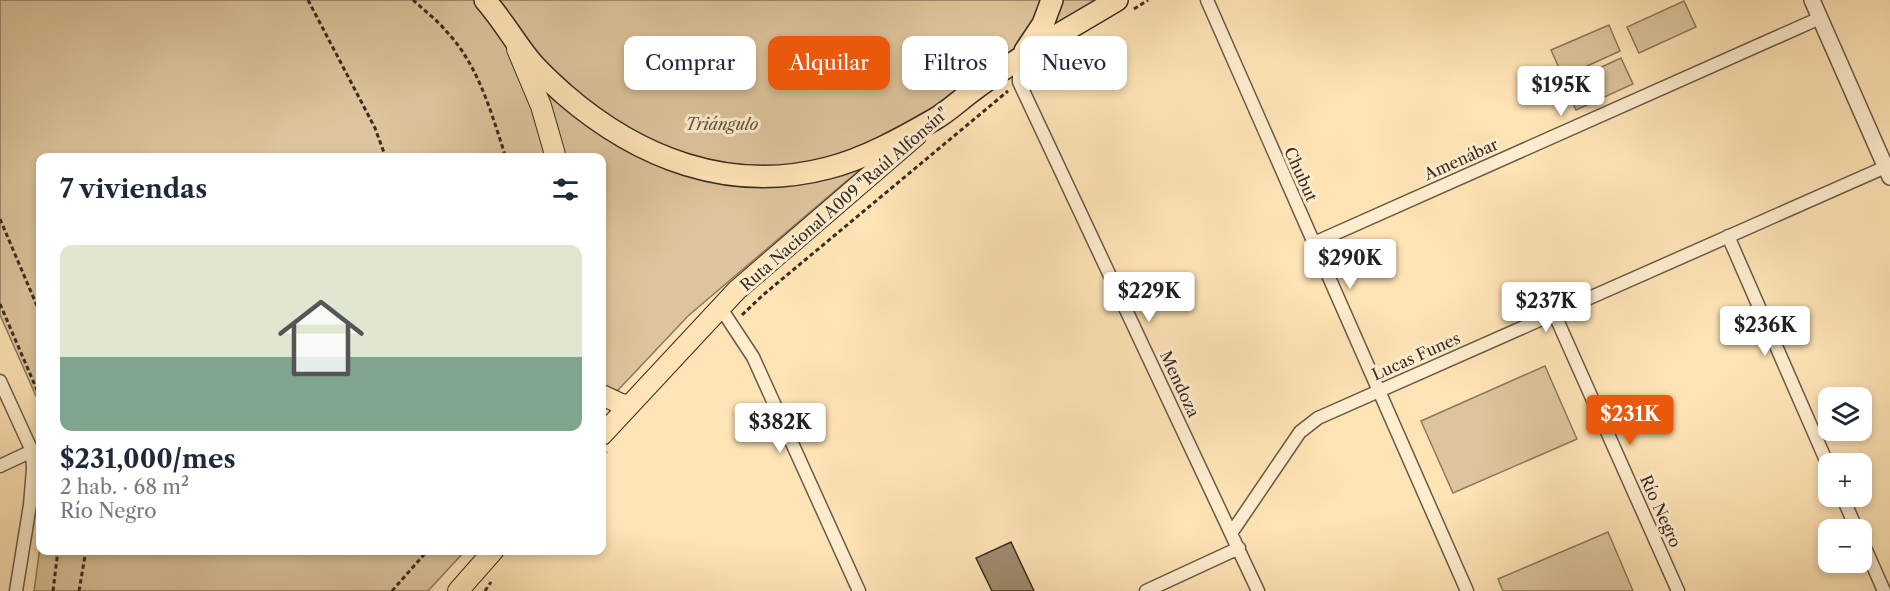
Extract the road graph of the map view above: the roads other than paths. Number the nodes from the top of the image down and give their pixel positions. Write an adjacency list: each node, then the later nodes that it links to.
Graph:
1 (485, 0): 6 (highway)
2 (1052, 0): 8 (highway)
3 (1207, 0): 13 (street, Chubut)
4 (1812, 0): 7 (street)
5 (1123, 6): 8 (highway, Ruta Nacional A009 "Raúl Alfonsín")
6 (498, 9): 9 (highway); 10 (main road)
7 (1820, 18): 11 (street); 13 (street, Amenábar)
8 (1019, 59): 9 (highway, Ruta Nacional A009 "Raúl Alfonsín"); 24 (street, Mendoza)
9 (937, 118): 14 (main road, Ruta Nacional A009 "Raúl Alfonsín")
10 (554, 153)
11 (1889, 170): 12 (street, Lucas Funes)
12 (1728, 236): 15 (street, Lucas Funes); 22 (street)
13 (1314, 243): 17 (street, Chubut)
14 (720, 307): 19 (main road, Ruta Nacional A009 "Raúl Alfonsín"); 30 (street)
15 (1554, 313): 17 (street, Lucas Funes); 34 (street, Río Negro)
16 (0, 381): 21 (street)
17 (1378, 391): 24 (street, Lucas Funes); 33 (street, Chubut)
18 (606, 397): 19 (main road)
19 (629, 406): 20 (main road, Ruta Nacional A009 "Raúl Alfonsín")
20 (606, 440)
21 (32, 452): 23 (street); 28 (street)
22 (1823, 453)
23 (0, 466)
24 (1232, 532): 25 (street, Mendoza)
25 (1239, 548): 31 (street); 32 (street, Mendoza)
26 (482, 559): 29 (main road)
27 (1872, 564): 35 (street)
28 (16, 591)
29 (459, 591)
30 (859, 591)
31 (1146, 591)
32 (1258, 591)
33 (1467, 591)
34 (1678, 591)
35 (1884, 591)

